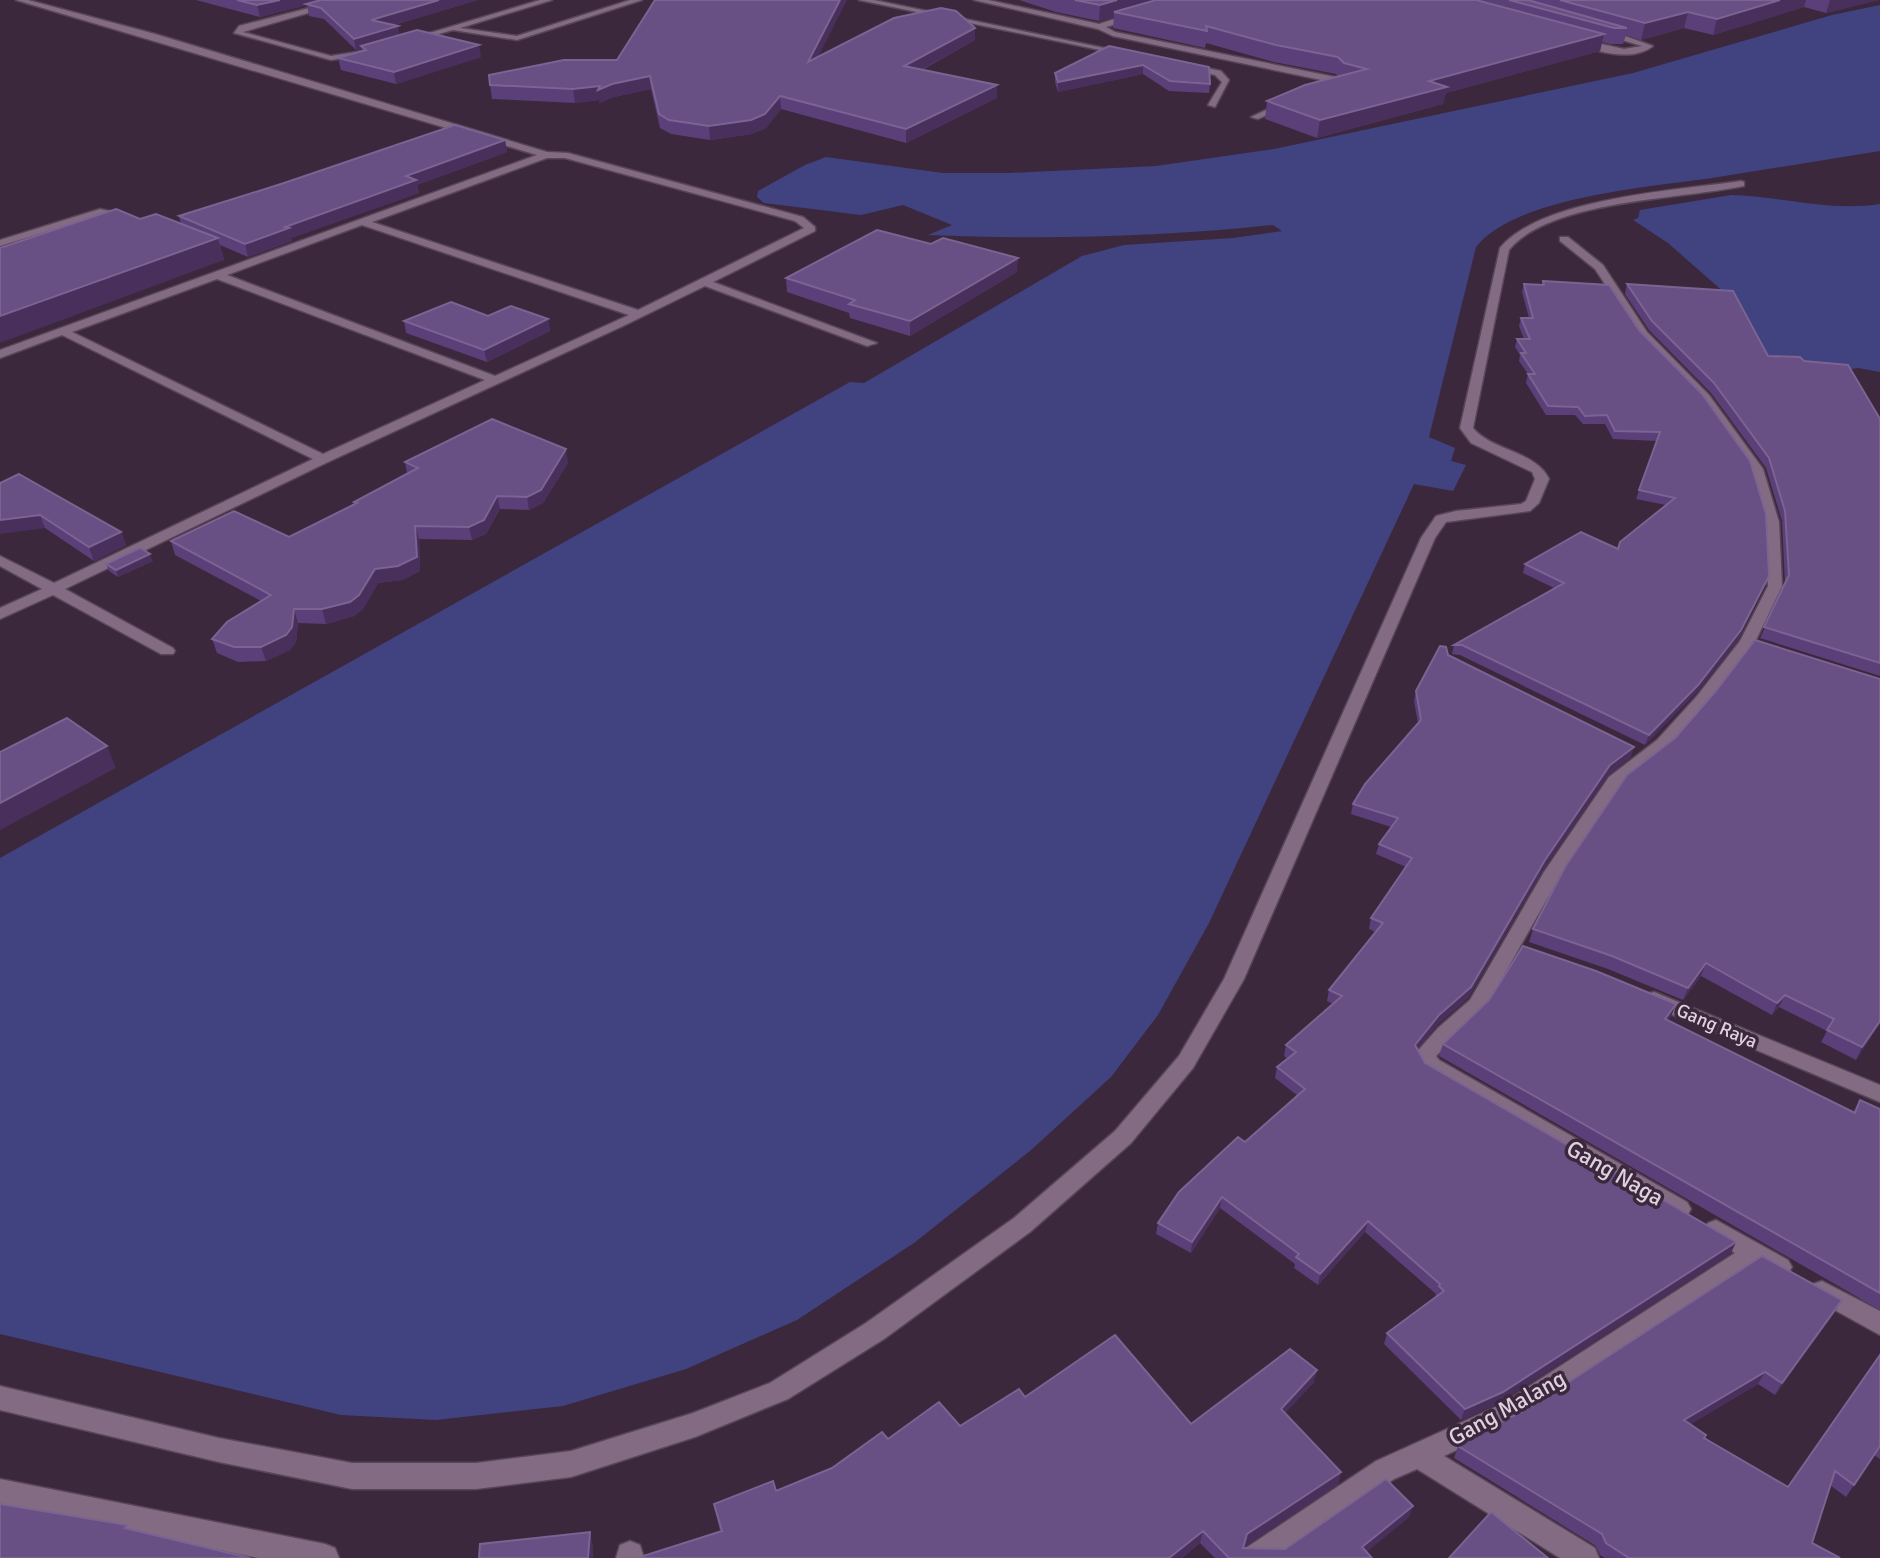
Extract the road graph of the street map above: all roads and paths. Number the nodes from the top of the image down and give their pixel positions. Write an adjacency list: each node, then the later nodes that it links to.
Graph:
1 (20, 0): 22 (street)
2 (349, 0): 14 (street)
3 (548, 0): 9 (street)
4 (638, 0): 9 (street)
5 (863, 0): 15 (street)
6 (978, 0): 8 (street)
7 (1180, 0): 8 (street)
8 (1101, 27): 18 (street)
9 (451, 29): 12 (street)
10 (1600, 31): 13 (street)
11 (1570, 38): 13 (street)
12 (400, 43)
13 (1610, 49): 16 (street)
14 (375, 50)
15 (1136, 55)
16 (1591, 55)
17 (1177, 64): 20 (street)
18 (1312, 93)
19 (1301, 98): 21 (street)
20 (1212, 105)
21 (1255, 117)
22 (546, 155): 25 (street); 31 (street)
23 (1741, 184): 50 (street)
24 (133, 217): 27 (street)
25 (362, 222): 29 (street); 32 (street)
26 (1564, 239): 43 (street)
27 (0, 243)
28 (234, 258): 29 (street)
29 (247, 263): 30 (street)
30 (215, 274): 33 (street); 36 (street)
31 (704, 282): 32 (street); 34 (street)
32 (639, 314): 36 (street)
33 (62, 331): 35 (street); 37 (street)
34 (871, 343)
35 (0, 354)
36 (495, 380): 37 (street)
37 (324, 459): 39 (street)
38 (0, 560): 39 (street)
39 (52, 589): 40 (street); 41 (street)
40 (0, 614)
41 (167, 650)
42 (1626, 745): 43 (street)
43 (1648, 756): 44 (street)
44 (1513, 946): 45 (street); 48 (street, Gang Naga)
45 (1538, 955)
46 (1633, 990): 47 (street, Gang Raya)
47 (1880, 1094)
48 (1755, 1253): 49 (street, Gang Naga); 51 (street, Gang Malang)
49 (1880, 1324)
50 (0, 1398)
51 (1420, 1456): 54 (street, Gang Malang); 55 (street)
52 (0, 1492): 53 (street)
53 (325, 1558)
54 (1256, 1558)
55 (1584, 1558)

